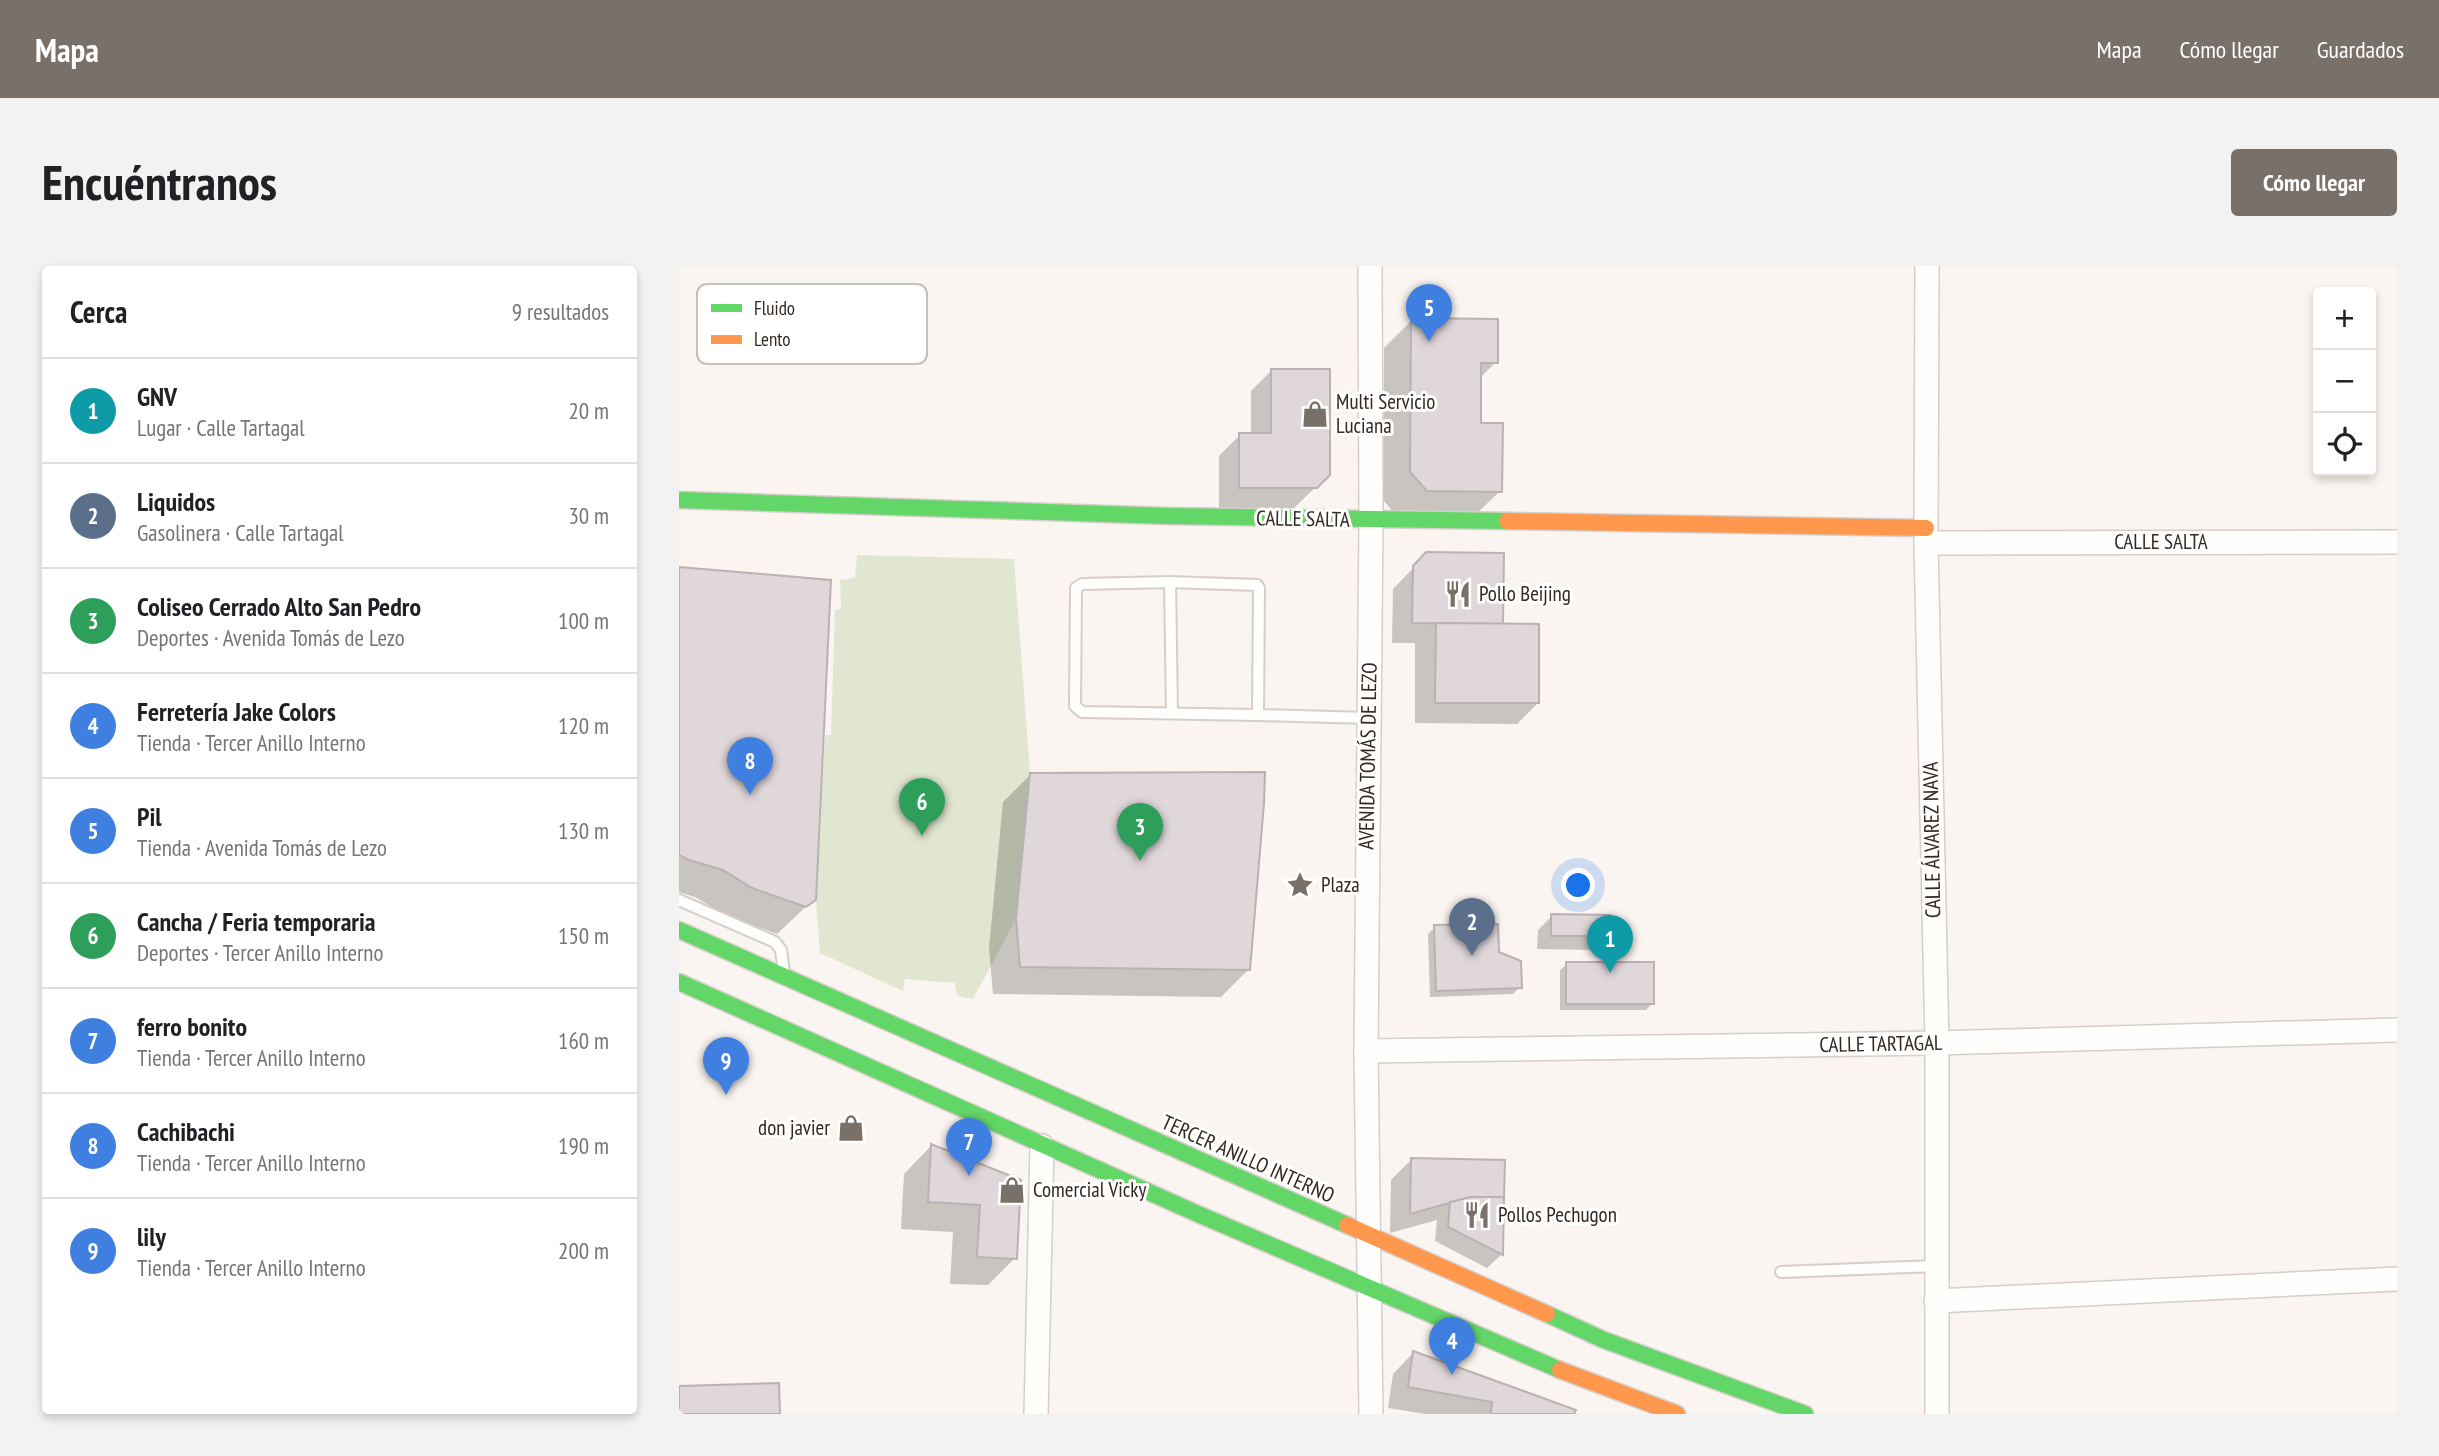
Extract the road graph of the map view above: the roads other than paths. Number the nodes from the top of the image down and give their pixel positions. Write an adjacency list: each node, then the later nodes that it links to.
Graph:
1 (1370, 266): 4 (street, AVENIDA TOMÁS DE LEZO)
2 (1927, 266): 5 (street, CALLE ÁLVAREZ NAVA)
3 (679, 500): 4 (main road, CALLE SALTA)
4 (1371, 520): 5 (main road, CALLE SALTA); 10 (street, AVENIDA TOMÁS DE LEZO)
5 (1926, 535): 6 (street, CALLE SALTA); 18 (street, CALLE ÁLVAREZ NAVA)
6 (2397, 542)
7 (1170, 582): 8 (lane); 8 (lane); 9 (lane)
8 (1172, 713): 9 (lane)
9 (1258, 715): 10 (lane)
10 (1369, 718): 19 (street, AVENIDA TOMÁS DE LEZO)
11 (679, 900): 13 (lane)
12 (679, 930): 13 (main road, TERCER ANILLO INTERNO)
13 (784, 977): 21 (main road, TERCER ANILLO INTERNO)
14 (679, 982): 15 (main road)
15 (716, 999): 17 (main road); 20 (main road)
16 (2397, 1030): 18 (street, CALLE TARTAGAL)
17 (831, 1033)
18 (1937, 1043): 19 (street, CALLE TARTAGAL); 28 (street, CALLE ÁLVAREZ NAVA)
19 (1366, 1051): 25 (street, AVENIDA TOMÁS DE LEZO)
20 (876, 1071): 21 (main road); 22 (main road)
21 (1039, 1089): 23 (main road, TERCER ANILLO INTERNO)
22 (1041, 1146): 27 (main road); 35 (street)
23 (1291, 1201): 24 (main road); 25 (main road, TERCER ANILLO INTERNO)
24 (1296, 1218)
25 (1369, 1234): 31 (main road, TERCER ANILLO INTERNO); 32 (street, AVENIDA TOMÁS DE LEZO)
26 (1290, 1236): 27 (main road)
27 (1276, 1248): 32 (main road)
28 (1936, 1266): 29 (lane); 33 (street, CALLE ÁLVAREZ NAVA)
29 (1781, 1272)
30 (2397, 1279): 33 (street)
31 (1484, 1286): 34 (main road); 38 (main road, TERCER ANILLO INTERNO)
32 (1369, 1289): 34 (main road); 36 (street, AVENIDA TOMÁS DE LEZO)
33 (1936, 1301): 39 (street, CALLE ÁLVAREZ NAVA)
34 (1468, 1330): 37 (main road)
35 (1036, 1414)
36 (1371, 1414)
37 (1677, 1414)
38 (1805, 1414)
39 (1937, 1414)

